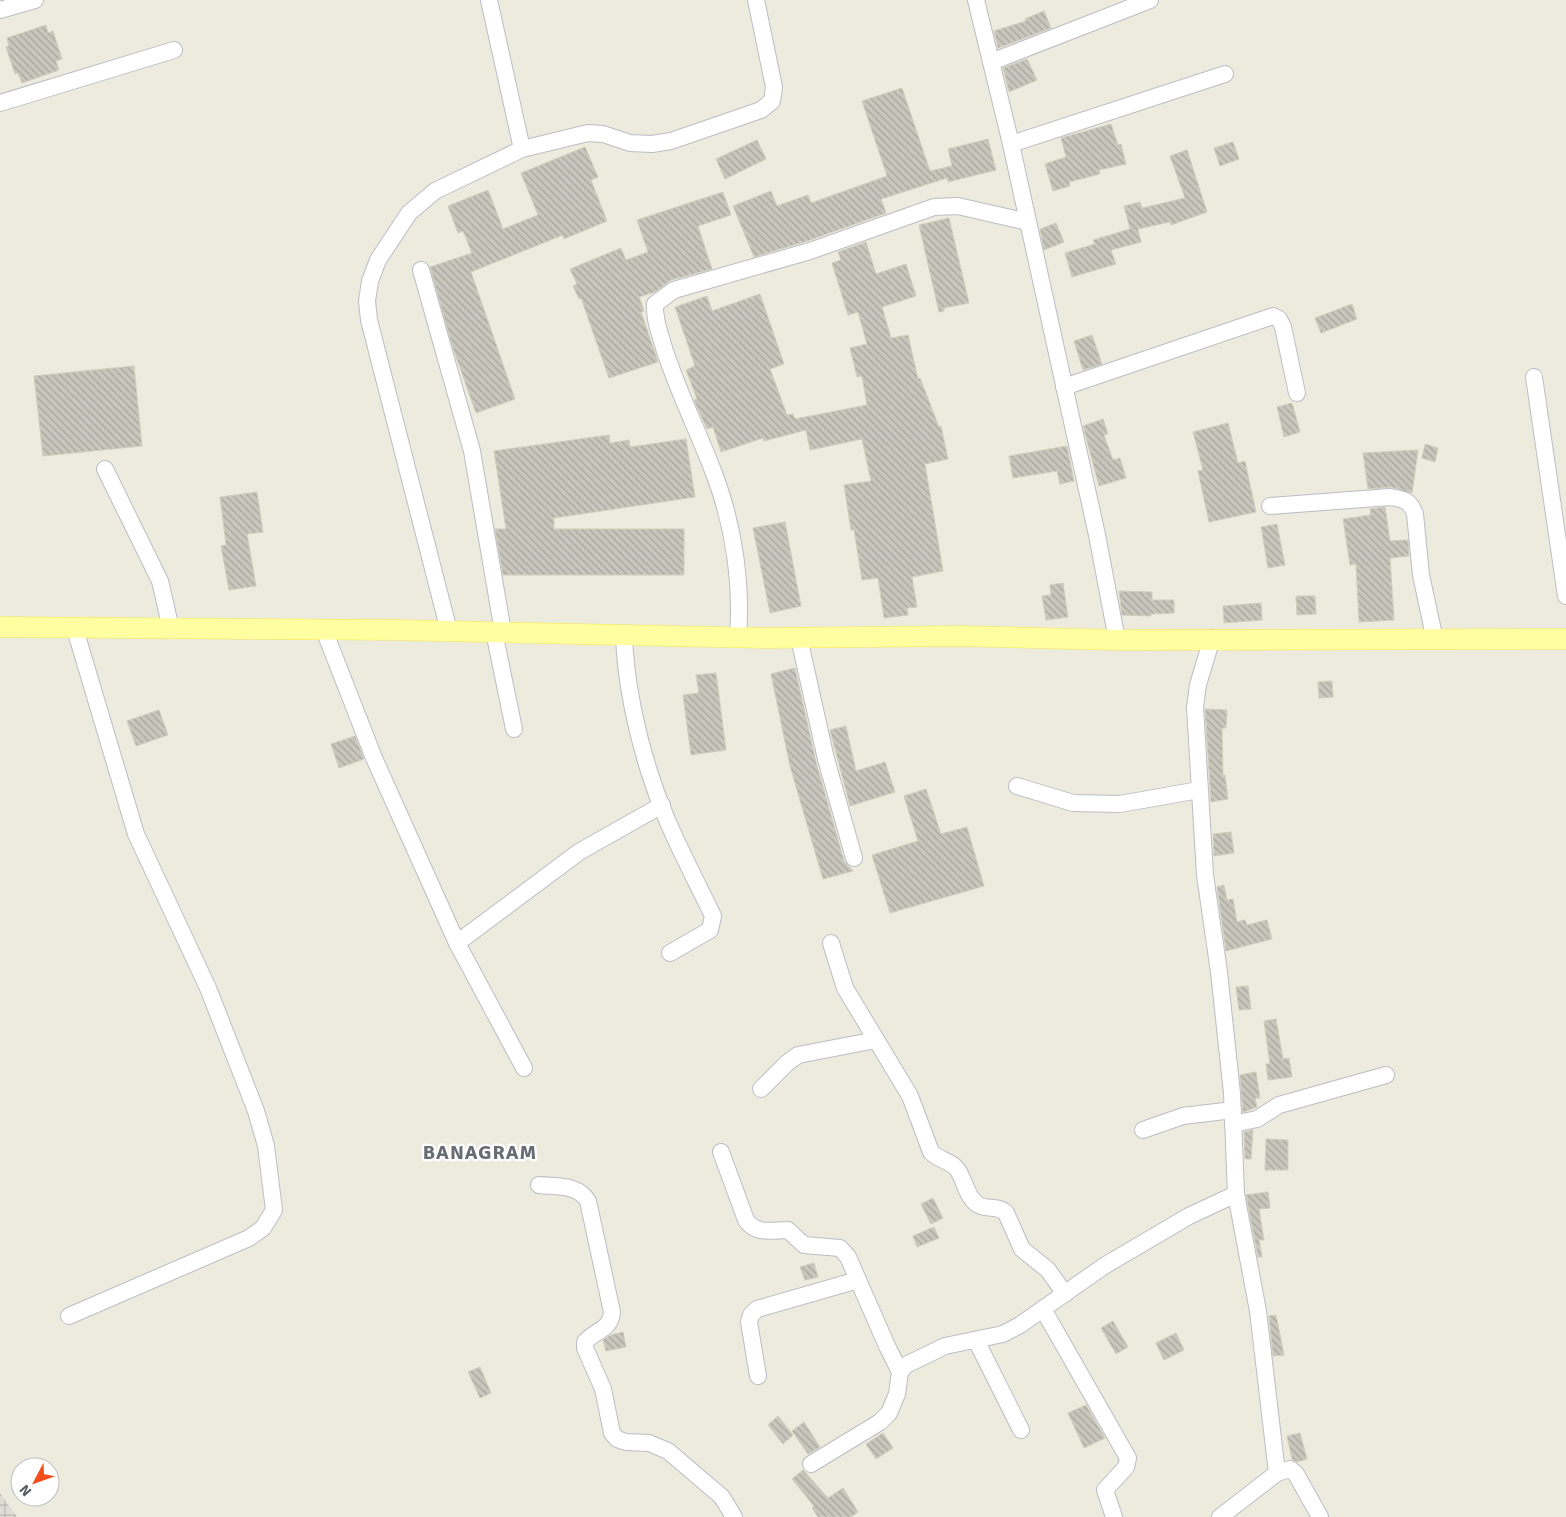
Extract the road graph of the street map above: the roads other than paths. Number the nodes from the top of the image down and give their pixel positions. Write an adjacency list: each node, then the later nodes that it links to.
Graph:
1 (35, 0): 6 (street)
2 (489, 0): 12 (street)
3 (756, 0): 12 (street)
4 (976, 0): 8 (street)
5 (1150, 0): 8 (street)
6 (0, 10)
7 (174, 50): 10 (street)
8 (991, 62): 11 (street)
9 (1225, 74): 11 (street)
10 (0, 103)
11 (1011, 144): 13 (street)
12 (522, 149): 25 (street)
13 (1028, 222): 16 (street); 28 (street)
14 (421, 270): 26 (street)
15 (1534, 376): 20 (street)
16 (1064, 387): 17 (street); 32 (street)
17 (1296, 393)
18 (105, 469): 23 (street)
19 (1270, 506): 33 (street)
20 (1566, 596)
21 (0, 627): 22 (main road)
22 (75, 628): 23 (main road); 54 (street)
23 (171, 629): 24 (main road)
24 (324, 630): 25 (main road); 39 (street)
25 (449, 631): 26 (main road)
26 (498, 632): 27 (main road); 34 (street)
27 (624, 634): 28 (main road); 37 (street)
28 (738, 638): 29 (main road)
29 (799, 638): 32 (main road); 38 (street)
30 (1212, 638): 32 (main road); 33 (main road); 36 (street)
31 (1566, 639): 33 (main road)
32 (1117, 640)
33 (1435, 640)
34 (514, 729)
35 (1018, 786): 36 (street)
36 (1199, 790): 46 (street)
37 (662, 805): 39 (street); 41 (street)
38 (854, 858)
39 (457, 943): 43 (street)
40 (831, 943): 42 (street)
41 (670, 954)
42 (876, 1040): 45 (street); 52 (street)
43 (524, 1068)
44 (1386, 1075): 46 (street)
45 (762, 1089)
46 (1233, 1117): 47 (street); 50 (street)
47 (1142, 1130)
48 (721, 1152): 51 (street)
49 (539, 1185): 61 (street)
50 (1236, 1194): 52 (street); 60 (street)
51 (858, 1280): 56 (street); 57 (street)
52 (1065, 1294): 53 (street)
53 (1043, 1309): 55 (street); 62 (street)
54 (69, 1316)
55 (976, 1340): 56 (street); 58 (street)
56 (900, 1372): 59 (street)
57 (758, 1376)
58 (1021, 1430)
59 (811, 1464)
60 (1277, 1473): 63 (street); 64 (street)
61 (734, 1517)
62 (1114, 1517)
63 (1220, 1517)
64 (1320, 1517)

